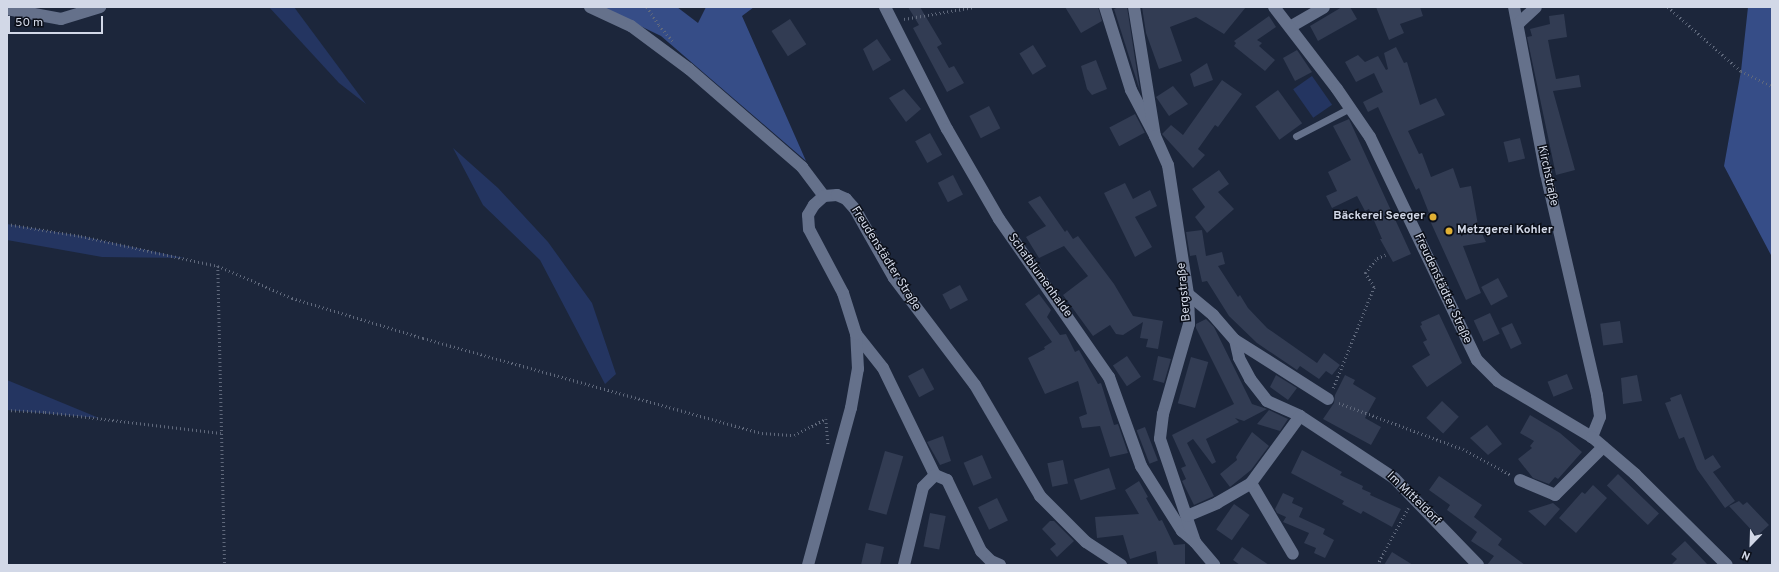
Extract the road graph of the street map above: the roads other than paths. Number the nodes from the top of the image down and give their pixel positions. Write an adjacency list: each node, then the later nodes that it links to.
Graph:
1 (100, 7): 10 (street)
2 (590, 7): 16 (street)
3 (884, 7): 28 (street, Schafblumenhalde)
4 (1105, 7): 14 (street)
5 (1134, 7): 14 (street, Bergstraße)
6 (1274, 7): 12 (street, Freudenstädter Straße)
7 (1324, 7): 12 (street)
8 (1514, 7): 11 (street, Kirchstraße)
9 (1536, 7): 11 (street)
10 (7, 9)
11 (1519, 23): 22 (street, Kirchstraße)
12 (1290, 27): 13 (street, Freudenstädter Straße)
13 (1350, 108): 15 (lane); 22 (street, Freudenstädter Straße)
14 (1155, 136): 17 (street, Bergstraße)
15 (1296, 136)
16 (824, 196): 18 (street); 33 (street, Freudenstädter Straße)
17 (1188, 294): 19 (street, Im Mitteldorf); 27 (street, Bergstraße)
18 (856, 334): 24 (street); 30 (street)
19 (1235, 340): 20 (street, Im Mitteldorf); 21 (street, Im Mitteldorf)
20 (1328, 399)
21 (1300, 416): 26 (street); 35 (street, Im Mitteldorf)
22 (1592, 437): 23 (street, Freudenstädter Straße)
23 (1603, 447): 25 (street); 36 (street, Freudenstädter Straße)
24 (935, 475): 31 (street); 32 (street)
25 (1520, 480)
26 (1251, 483): 27 (street); 29 (street)
27 (1186, 516): 28 (street, Bergstraße)
28 (1195, 542): 34 (street, Bergstraße)
29 (1293, 554)
30 (808, 565)
31 (904, 565)
32 (1000, 565)
33 (1121, 565)
34 (1214, 565)
35 (1478, 565)
36 (1727, 565)

